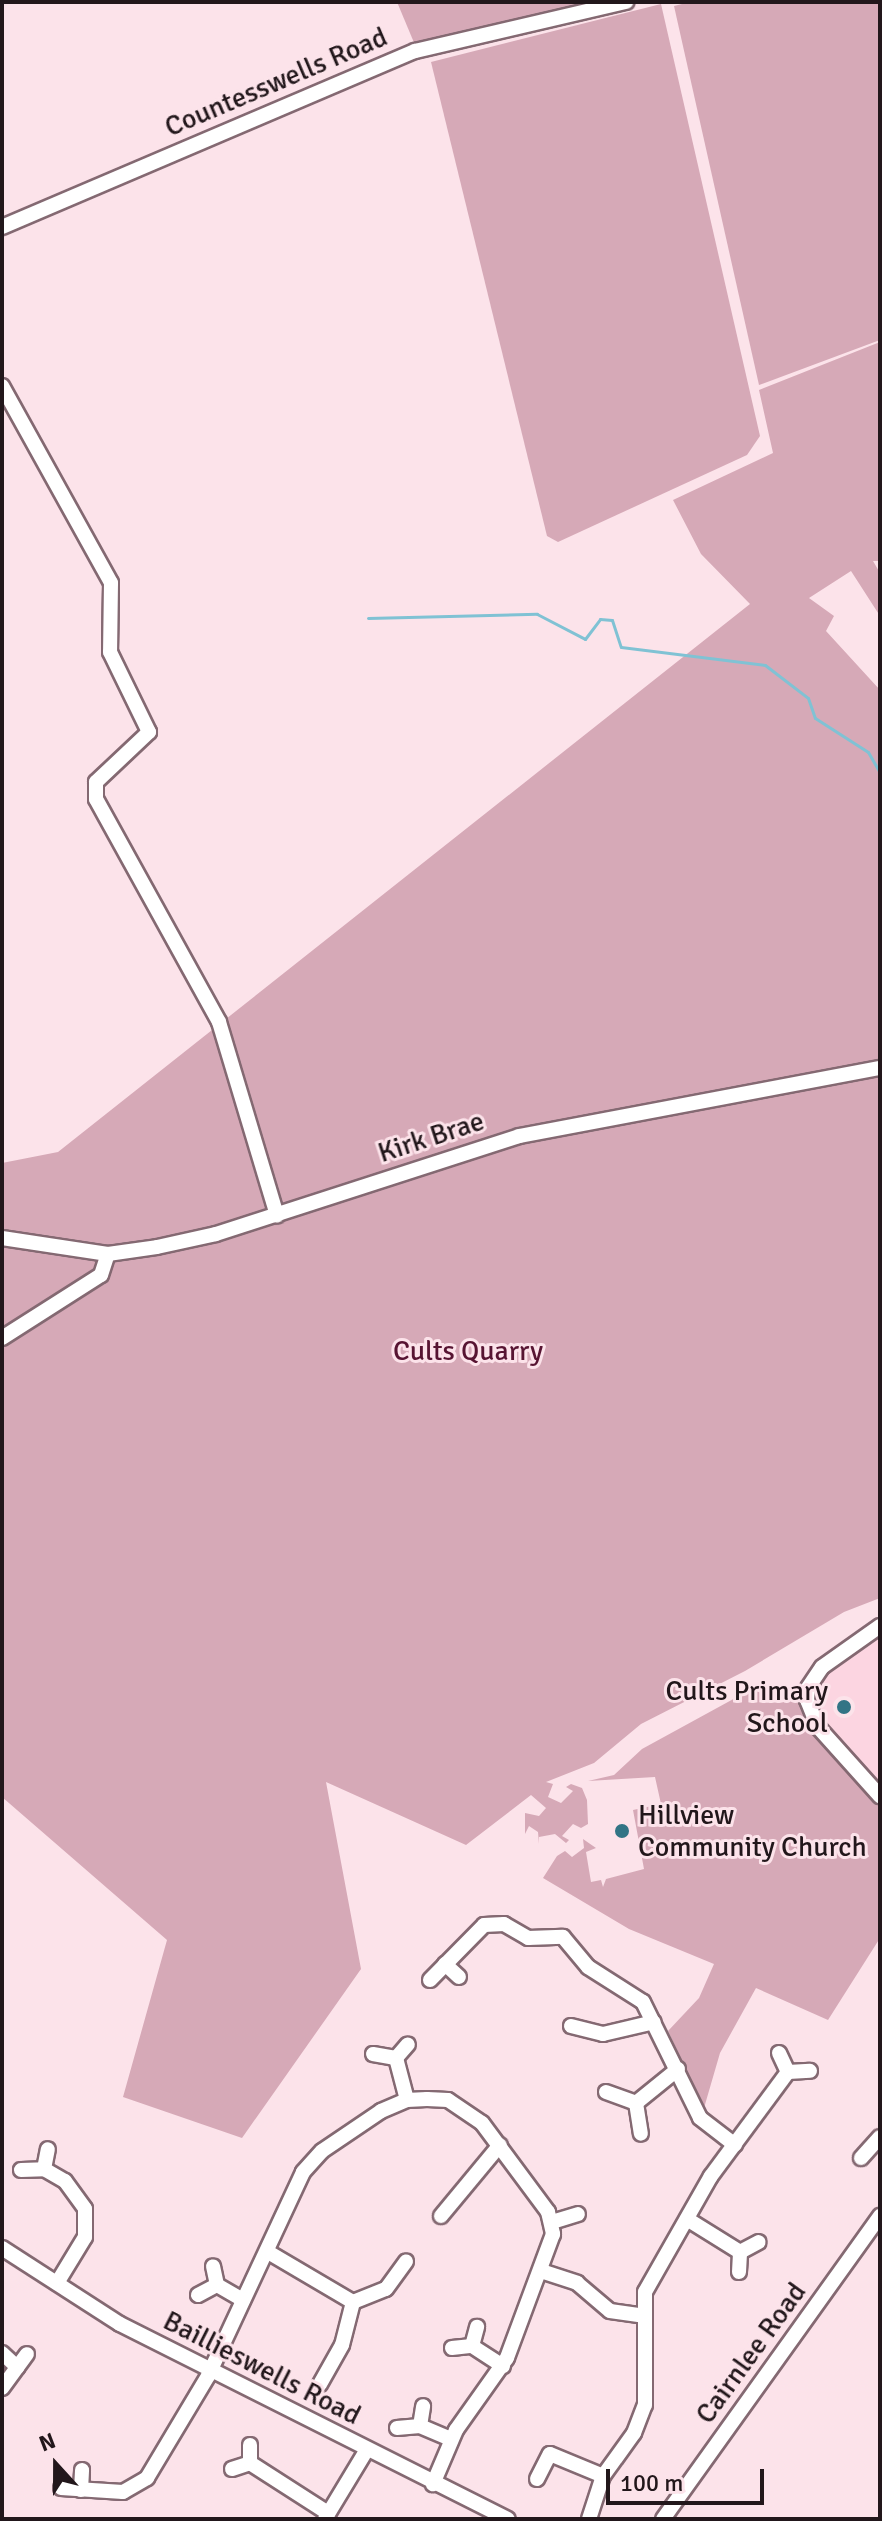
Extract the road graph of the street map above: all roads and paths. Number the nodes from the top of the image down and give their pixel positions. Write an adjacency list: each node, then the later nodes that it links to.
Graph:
1 (626, 2): 2 (street, Countesswells Road)
2 (2, 227)
3 (2, 386): 5 (street)
4 (880, 1068): 5 (street, Kirk Brae)
5 (277, 1215): 7 (street, Kirk Brae)
6 (2, 1238): 7 (street, Kirk Brae)
7 (108, 1254): 8 (street)
8 (2, 1338)
9 (880, 1626): 10 (street)
10 (880, 1796)
11 (445, 1964): 12 (street); 13 (street); 14 (street)
12 (459, 1977)
13 (430, 1980)
14 (654, 2022): 15 (street); 20 (street)
15 (571, 2026)
16 (408, 2044): 19 (street)
17 (779, 2053): 22 (street)
18 (373, 2054): 19 (street)
19 (396, 2058): 24 (street)
20 (678, 2069): 25 (street); 29 (street)
21 (810, 2071): 22 (street)
22 (788, 2072): 29 (street)
23 (606, 2092): 25 (street)
24 (407, 2100): 28 (street); 41 (street)
25 (636, 2103): 26 (street)
26 (641, 2134)
27 (879, 2140): 31 (street)
28 (500, 2145): 35 (street); 38 (street)
29 (735, 2145): 37 (street)
30 (48, 2149): 32 (street)
31 (861, 2158)
32 (44, 2169): 33 (street); 47 (street)
33 (21, 2170)
34 (578, 2214): 38 (street)
35 (441, 2216)
36 (880, 2216): 81 (street, Cairnlee Road)
37 (687, 2219): 42 (street); 52 (street)
38 (552, 2222): 45 (street)
39 (759, 2242): 42 (street)
40 (2, 2248): 47 (street, Baillieswells Road)
41 (268, 2252): 50 (street); 51 (street)
42 (740, 2252): 46 (street)
43 (406, 2261): 51 (street)
44 (213, 2266): 48 (street)
45 (541, 2271): 52 (street); 58 (street)
46 (739, 2272)
47 (57, 2283): 60 (street, Baillieswells Road)
48 (217, 2285): 49 (street); 50 (street)
49 (198, 2295)
50 (243, 2300): 60 (street)
51 (353, 2302): 61 (street)
52 (644, 2316): 72 (street)
53 (477, 2327): 54 (street)
54 (472, 2346): 55 (street); 58 (street)
55 (452, 2348)
56 (2, 2353): 59 (street)
57 (27, 2354): 59 (street)
58 (503, 2366): 66 (street)
59 (17, 2367): 62 (street)
60 (210, 2368): 68 (street, Baillieswells Road); 76 (street)
61 (320, 2384)
62 (2, 2388)
63 (423, 2406): 64 (street)
64 (420, 2426): 65 (street); 66 (street)
65 (397, 2428)
66 (451, 2439): 74 (street)
67 (250, 2445): 69 (street)
68 (366, 2451): 74 (street, Baillieswells Road); 78 (street)
69 (250, 2463): 70 (street); 78 (street)
70 (232, 2469)
71 (82, 2470): 76 (street)
72 (603, 2476): 73 (street); 80 (street)
73 (537, 2479)
74 (433, 2484): 77 (street, Baillieswells Road)
75 (61, 2488): 76 (street)
76 (81, 2490)
77 (479, 2513): 79 (street, Baillieswells Road)
78 (326, 2516)
79 (508, 2519)
80 (589, 2519)
81 (663, 2519)

